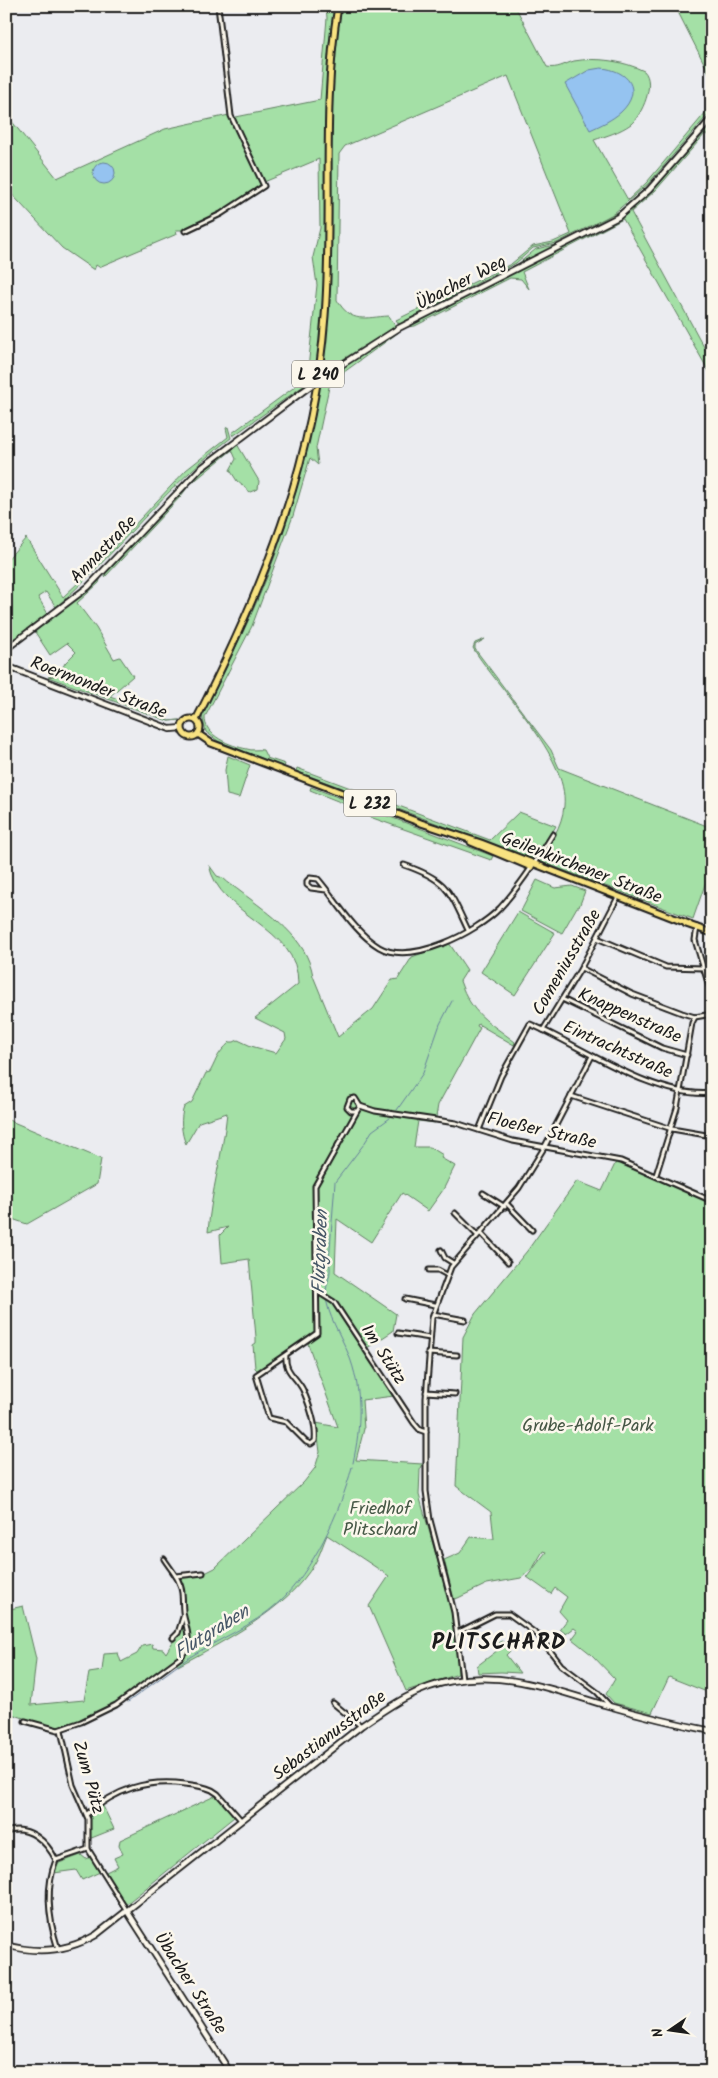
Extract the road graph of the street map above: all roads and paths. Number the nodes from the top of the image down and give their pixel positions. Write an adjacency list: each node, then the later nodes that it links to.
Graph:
1 (218, 6): 4 (street)
2 (338, 6): 8 (main road, L 240)
3 (712, 118): 5 (main road, Übacher Weg, bridge)
4 (184, 231)
5 (212, 459): 6 (main road, Annastraße)
6 (6, 649)
7 (6, 666): 9 (main road, Roermonder Straße)
8 (196, 720): 9 (main road); 10 (main road)
9 (182, 728): 10 (main road)
10 (198, 734): 13 (main road, Geilenkirchener Straße / L 232)
11 (554, 834): 13 (street)
12 (404, 865): 17 (street)
13 (533, 866): 15 (main road, Geilenkirchener Straße / L 232); 17 (street)
14 (326, 890): 14 (street); 17 (street)
15 (618, 897): 16 (main road, Geilenkirchener Straße / L 232); 19 (street, Comeniusstraße)
16 (697, 927): 18 (main road, Geilenkirchener Straße / L 232); 21 (street)
17 (468, 930)
18 (712, 933)
19 (597, 938): 20 (street, Comeniusstraße); 21 (street)
20 (581, 968): 24 (street, Comeniusstraße); 26 (street)
21 (704, 968): 22 (street); 23 (street)
22 (712, 971)
23 (712, 996)
24 (562, 999): 27 (street, Comeniusstraße); 28 (street, Knappenstraße)
25 (712, 1014): 26 (street)
26 (696, 1017): 28 (street)
27 (543, 1030): 29 (street, Eintrachtstraße); 36 (street, Comeniusstraße)
28 (687, 1055): 30 (street)
29 (592, 1056): 30 (street, Eintrachtstraße); 32 (street)
30 (681, 1091): 31 (street, Eintrachtstraße); 35 (street)
31 (712, 1093)
32 (571, 1096): 35 (street); 38 (street)
33 (360, 1106): 34 (street); 34 (street, Floeßer Straße); 36 (street, Floeßer Straße)
34 (357, 1110): 51 (street)
35 (672, 1129): 37 (street); 39 (street)
36 (479, 1131): 38 (street, Floeßer Straße)
37 (712, 1136)
38 (544, 1148): 39 (street, Floeßer Straße); 42 (street)
39 (656, 1176): 41 (street, Floeßer Straße)
40 (483, 1193): 42 (street)
41 (712, 1201)
42 (506, 1206): 44 (street); 45 (street)
43 (455, 1213): 45 (street)
44 (532, 1230)
45 (478, 1234): 47 (street); 48 (street)
46 (441, 1250): 48 (street)
47 (508, 1262)
48 (453, 1263): 50 (street)
49 (429, 1270): 50 (street)
50 (447, 1275): 53 (street)
51 (318, 1292): 59 (street); 63 (street, Im Stütz)
52 (405, 1299): 53 (street)
53 (435, 1305): 54 (street)
54 (433, 1314): 55 (street); 57 (street)
55 (465, 1320)
56 (398, 1333): 57 (street)
57 (430, 1338): 58 (street)
58 (428, 1353): 60 (street); 61 (street)
59 (286, 1354): 59 (street)
60 (457, 1355)
61 (426, 1392): 62 (street); 63 (street)
62 (455, 1394)
63 (426, 1432): 68 (street)
64 (164, 1559): 66 (street)
65 (203, 1573): 66 (street)
66 (176, 1576): 67 (street)
67 (184, 1616): 69 (street); 75 (street)
68 (457, 1633): 70 (street); 72 (street)
69 (173, 1638)
70 (462, 1679): 72 (main road, Sebastianusstraße); 74 (main road, Sebastianusstraße)
71 (333, 1703): 74 (street)
72 (610, 1706): 76 (main road, Sebastianusstraße)
73 (25, 1721): 75 (street)
74 (361, 1726): 78 (main road, Sebastianusstraße)
75 (61, 1730): 77 (street, Zum Pütz)
76 (712, 1731)
77 (87, 1814): 78 (street); 80 (street, Zum Pütz)
78 (240, 1819): 82 (main road, Sebastianusstraße)
79 (6, 1832): 81 (street)
80 (88, 1849): 81 (street); 82 (street)
81 (56, 1860): 84 (street)
82 (127, 1911): 84 (main road, Sebastianusstraße); 85 (main road, Übacher Straße)
83 (6, 1945): 84 (main road, Sebastianusstraße)
84 (58, 1949)
85 (230, 2072)

